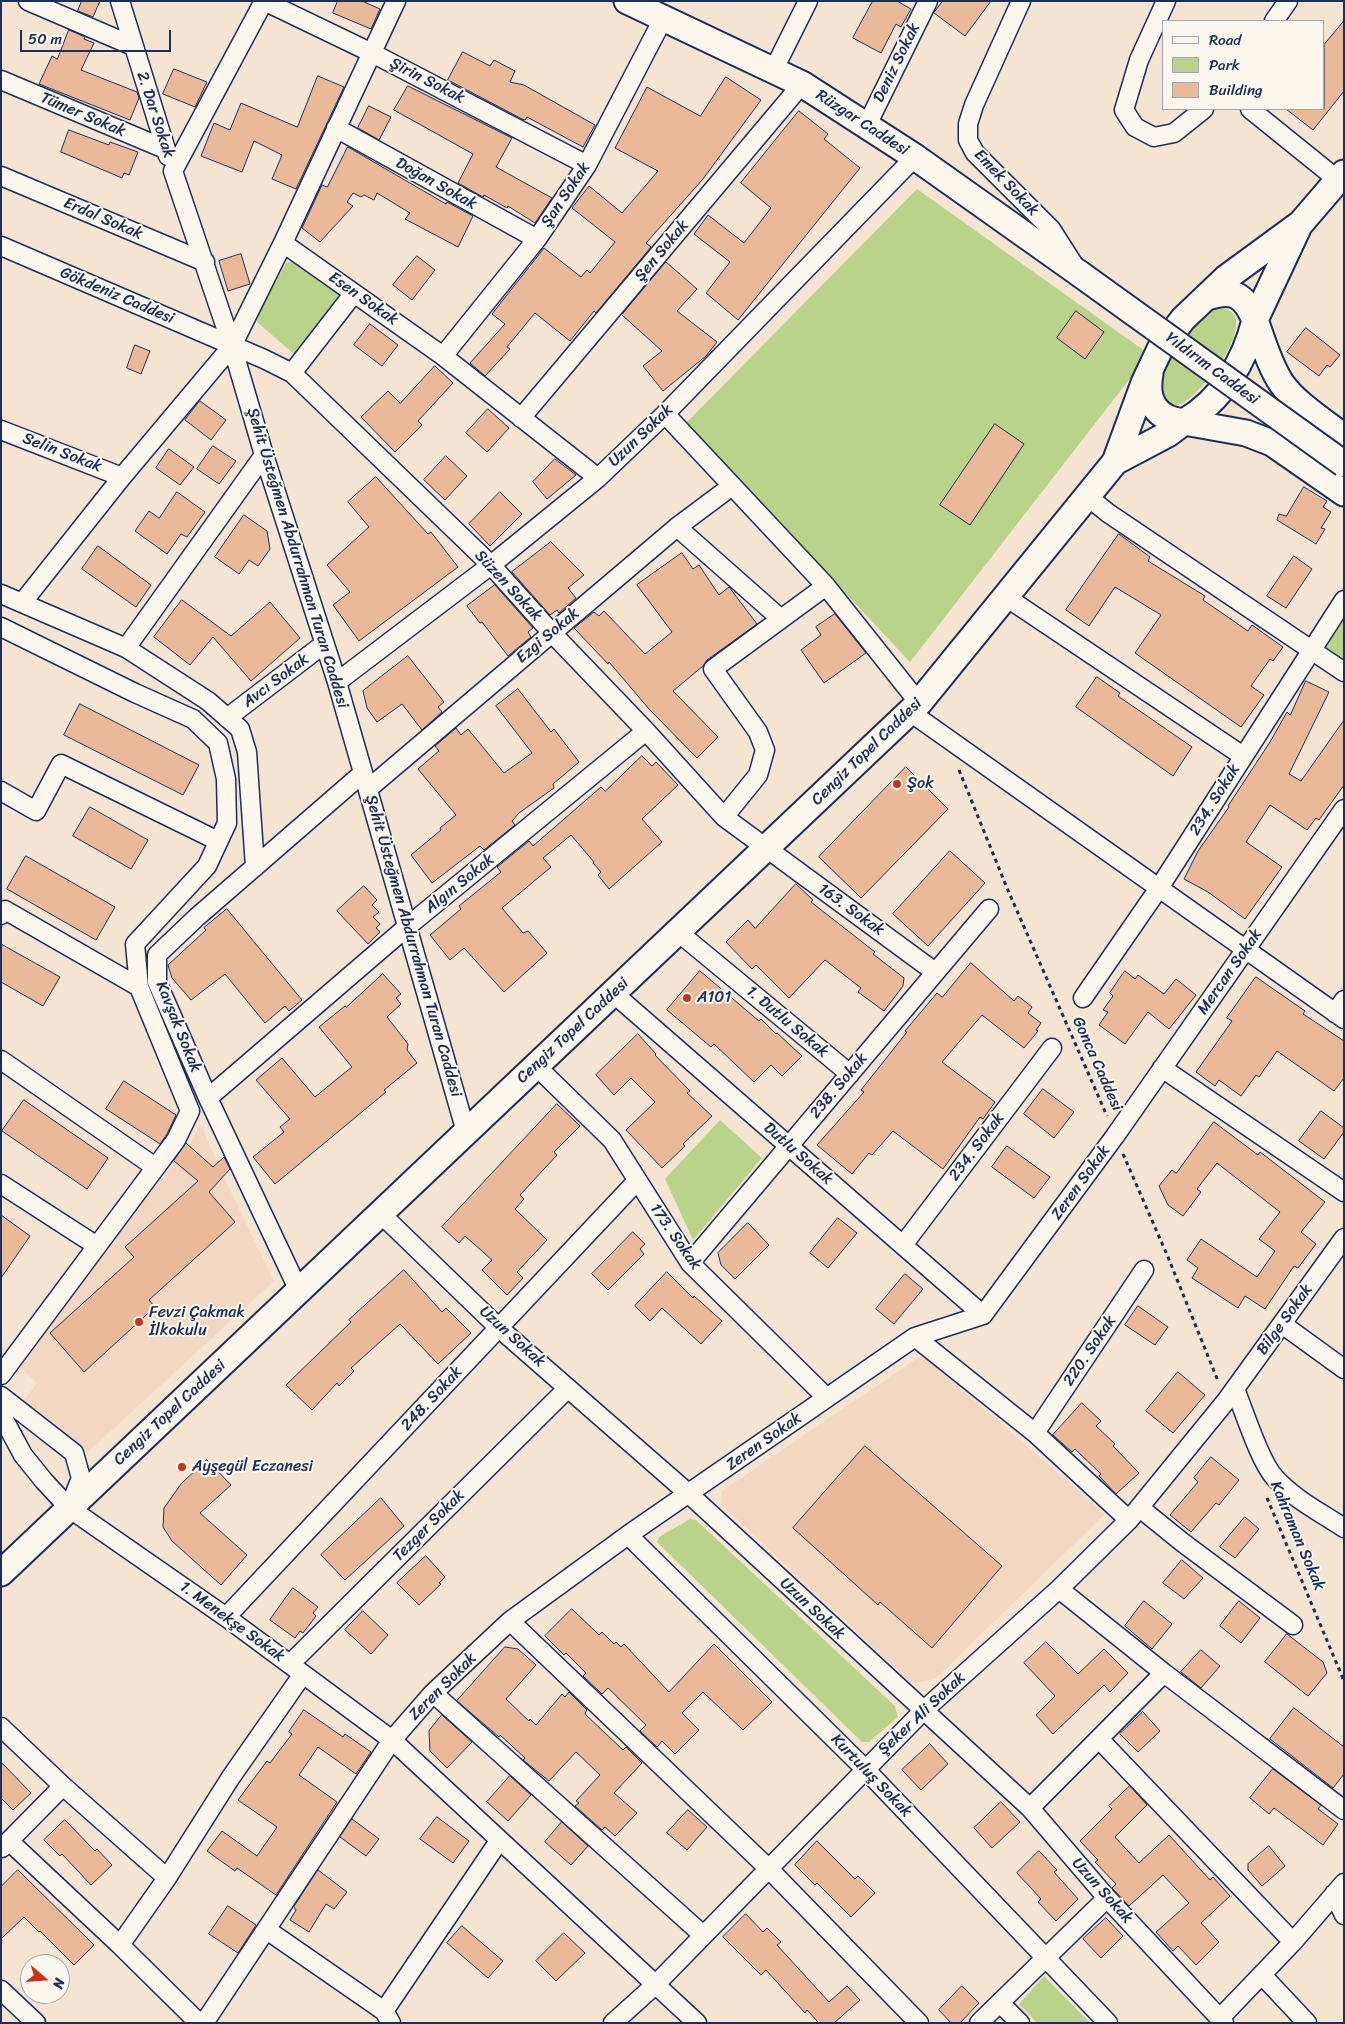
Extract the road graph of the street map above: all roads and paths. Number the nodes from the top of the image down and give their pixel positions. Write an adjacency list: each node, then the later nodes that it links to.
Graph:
1 (28, 1): 13 (street)
2 (120, 1): 13 (street, 2. Dar Sokak)
3 (264, 1): 14 (street, Şirin Sokak); 25 (street)
4 (396, 1): 14 (street)
5 (808, 1): 15 (street)
6 (928, 1): 20 (street, Deniz Sokak)
7 (1021, 1): 33 (street, Emek Sokak)
8 (1166, 1): 18 (street)
9 (1288, 1): 12 (street)
10 (635, 3): 11 (main road, Rüzgar Caddesi)
11 (664, 17): 15 (main road, Rüzgar Caddesi); 24 (street, Şan Sokak)
12 (1275, 20)
13 (133, 46): 22 (street, 2. Dar Sokak)
14 (372, 53): 21 (street); 24 (street, Şirin Sokak)
15 (774, 69): 17 (main road, Rüzgar Caddesi)
16 (1, 80): 22 (street, Tümer Sokak)
17 (802, 84): 20 (main road, Rüzgar Caddesi); 42 (street, Şen Sokak)
18 (1203, 110)
19 (1251, 110): 27 (street)
20 (867, 126): 23 (main road, Rüzgar Caddesi)
21 (336, 128): 29 (street, Doğan Sokak); 30 (street)
22 (165, 149): 25 (street, 2. Dar Sokak)
23 (915, 157): 33 (main road, Rüzgar Caddesi); 41 (street, Uzun Sokak)
24 (588, 164): 29 (street, Şan Sokak)
25 (173, 171): 32 (street, Şehit Üsteğmen Abdurrahman Turan Caddesi)
26 (1, 176): 32 (street, Erdal Sokak)
27 (1341, 176): 28 (main road)
28 (1301, 223): 35 (main road); 36 (main road)
29 (536, 239): 38 (street, Şan Sokak)
30 (283, 243): 34 (street, Esen Sokak); 37 (street)
31 (1, 246): 37 (street, Gökdeniz Caddesi)
32 (205, 262): 37 (street, Şehit Üsteğmen Abdurrahman Turan Caddesi)
33 (1080, 274): 48 (main road, Yıldırım Caddesi, bridge)
34 (354, 294): 38 (street, Esen Sokak); 40 (street)
35 (1205, 298): 36 (main road); 39 (main road)
36 (1255, 320): 43 (main road); 45 (main road)
37 (232, 346): 40 (street, Süzen Sokak); 46 (street, Şehit Üsteğmen Abdurrahman Turan Caddesi); 49 (street)
38 (443, 356): 42 (street, Esen Sokak)
39 (1150, 370): 43 (main road); 47 (main road)
40 (292, 373): 55 (street, Süzen Sokak)
41 (666, 414): 50 (street, Uzun Sokak); 51 (street)
42 (521, 418): 50 (street, Esen Sokak)
43 (1184, 422): 47 (main road); 52 (main road)
44 (1, 430): 49 (street, Selin Sokak)
45 (1344, 437)
46 (264, 455): 64 (street, Şehit Üsteğmen Abdurrahman Turan Caddesi); 65 (street)
47 (1115, 462): 53 (main road, Cengiz Topel Caddesi)
48 (1344, 464)
49 (122, 477): 60 (street)
50 (598, 478): 55 (street, Uzun Sokak)
51 (732, 486): 54 (street, Ezgi Sokak); 56 (street)
52 (1344, 493)
53 (1087, 496): 58 (main road, Cengiz Topel Caddesi); 66 (street)
54 (677, 526): 61 (street); 63 (street, Ezgi Sokak)
55 (491, 565): 63 (street, Süzen Sokak); 68 (street, Uzun Sokak)
56 (826, 586): 61 (street); 69 (street)
57 (1, 594): 60 (street)
58 (1006, 598): 69 (main road, Cengiz Topel Caddesi); 73 (street)
59 (1344, 600): 66 (street, 234. Sokak)
60 (22, 603): 65 (street)
61 (781, 619): 77 (street)
62 (1, 627): 78 (street)
63 (552, 633): 71 (street, Süzen Sokak); 74 (street, Ezgi Sokak)
64 (324, 644): 68 (street, Şehit Üsteğmen Abdurrahman Turan Caddesi); 70 (street, Avcı Sokak)
65 (126, 648): 70 (street)
66 (1310, 649): 67 (street); 73 (street, 234. Sokak)
67 (1344, 672)
68 (337, 682): 74 (street, Şehit Üsteğmen Abdurrahman Turan Caddesi)
69 (914, 707): 72 (street); 79 (main road, Cengiz Topel Caddesi)
70 (227, 718): 80 (street)
71 (646, 731): 77 (street, Süzen Sokak); 84 (street, Algın Sokak)
72 (946, 737): 81 (street); 99 (path, Gonca Caddesi)
73 (1243, 756): 81 (street, 234. Sokak)
74 (366, 781): 80 (street, Kavşak Sokak); 84 (street, Şehit Üsteğmen Abdurrahman Turan Caddesi)
75 (1, 791): 78 (street)
76 (1344, 809): 86 (street, Mercan Sokak)
77 (724, 817): 79 (street, Süzen Sokak)
78 (218, 841): 88 (street)
79 (766, 849): 85 (main road, Cengiz Topel Caddesi); 87 (street, 163. Sokak)
80 (255, 867): 97 (street, Kavşak Sokak)
81 (1159, 888): 86 (street); 90 (street, 234. Sokak)
82 (988, 909): 87 (street, 238. Sokak)
83 (1, 915): 88 (street)
84 (408, 926): 97 (street, Algın Sokak); 98 (street, Şehit Üsteğmen Abdurrahman Turan Caddesi)
85 (678, 932): 89 (main road, Cengiz Topel Caddesi); 96 (street, 1. Dutlu Sokak)
86 (1246, 950): 91 (street); 95 (street, Mercan Sokak)
87 (935, 972): 96 (street, 238. Sokak)
88 (139, 987): 101 (street)
89 (613, 993): 94 (main road, Cengiz Topel Caddesi); 100 (street, Dutlu Sokak)
90 (1083, 998)
91 (1341, 1011)
92 (1052, 1048): 107 (street, 234. Sokak)
93 (1, 1060): 101 (street)
94 (536, 1066): 98 (main road, Cengiz Topel Caddesi); 102 (street, 173. Sokak)
95 (1162, 1068): 99 (street, Mercan Sokak); 104 (street)
96 (850, 1074): 100 (street, 238. Sokak)
97 (208, 1098): 111 (street, Kavşak Sokak)
98 (466, 1132): 105 (main road, Cengiz Topel Caddesi)
99 (1115, 1136): 112 (street, Zeren Sokak); 119 (path, Gonca Caddesi)
100 (788, 1146): 107 (street, Dutlu Sokak); 109 (street, 238. Sokak)
101 (156, 1167): 108 (street)
102 (637, 1181): 109 (street, 173. Sokak); 114 (street, 248. Sokak)
103 (1, 1184): 108 (street)
104 (1344, 1192)
105 (381, 1214): 111 (main road, Cengiz Topel Caddesi); 114 (street, Uzun Sokak)
106 (1344, 1238): 113 (street, Bilge Sokak)
107 (903, 1245): 112 (street, Dutlu Sokak)
108 (97, 1246): 117 (street)
109 (690, 1263): 121 (street, 173. Sokak)
110 (1144, 1270): 123 (street, 220. Sokak)
111 (299, 1291): 126 (main road, Cengiz Topel Caddesi)
112 (983, 1315): 115 (street, Zeren Sokak)
113 (1282, 1324): 116 (street); 119 (street, Bilge Sokak)
114 (499, 1328): 118 (street, Uzun Sokak); 132 (street, 248. Sokak)
115 (915, 1337): 121 (street, Zeren Sokak); 123 (street)
116 (1344, 1369)
117 (1, 1375)
118 (568, 1388): 125 (street, Uzun Sokak); 135 (street, Tezger Sokak)
119 (1231, 1395): 127 (street, Şeker Ali Sokak); 128 (street)
120 (1, 1396): 126 (street)
121 (827, 1398): 125 (street, Zeren Sokak)
122 (1, 1414): 126 (street, 1. Menekşe Sokak)
123 (1035, 1433): 127 (street)
124 (1265, 1492): 137 (path, Kahraman Sokak)
125 (689, 1494): 129 (street, Zeren Sokak); 139 (street, Uzun Sokak)
126 (69, 1508): 130 (main road, Cengiz Topel Caddesi); 132 (street, 1. Menekşe Sokak)
127 (1134, 1514): 131 (street, Şeker Ali Sokak); 134 (street)
128 (1344, 1528)
129 (628, 1535): 133 (street, Zeren Sokak); 143 (street, Kurtuluş Sokak)
130 (5, 1572)
131 (1059, 1589): 136 (street); 139 (street, Şeker Ali Sokak)
132 (226, 1618): 135 (street, 1. Menekşe Sokak)
133 (510, 1621): 138 (street, Zeren Sokak); 149 (street)
134 (1293, 1625)
135 (297, 1669): 142 (street, 1. Menekşe Sokak); 150 (street, Tezger Sokak)
136 (1164, 1673): 141 (street); 146 (street)
137 (1344, 1681)
138 (432, 1694): 142 (street, Zeren Sokak); 155 (street)
139 (923, 1711): 143 (street, Şeker Ali Sokak); 145 (street, Uzun Sokak)
140 (1, 1727): 144 (street)
141 (1099, 1739): 145 (street); 156 (street)
142 (392, 1740): 147 (street, 1. Menekşe Sokak); 154 (street, Zeren Sokak)
143 (865, 1768): 149 (street, Şeker Ali Sokak); 158 (street, Kurtuluş Sokak)
144 (63, 1786): 148 (street); 150 (street)
145 (1030, 1808): 152 (street, Uzun Sokak)
146 (1344, 1810)
147 (499, 1841): 160 (street, 1. Menekşe Sokak); 163 (street)
148 (5, 1845): 157 (street)
149 (768, 1868): 155 (street, Şeker Ali Sokak); 170 (street)
150 (167, 1878): 157 (street)
151 (1339, 1888): 153 (street); 156 (street)
152 (1106, 1898): 158 (street); 164 (street, Uzun Sokak)
153 (1344, 1915)
154 (267, 1930): 163 (street); 167 (street, Zeren Sokak)
155 (703, 1934): 160 (street, Şeker Ali Sokak)
156 (1293, 1942): 159 (street)
157 (120, 1945): 166 (street)
158 (1045, 1958): 162 (street); 173 (street, Kurtuluş Sokak)
159 (1262, 1975): 164 (street); 174 (street)
160 (655, 1985): 168 (street, Şeker Ali Sokak); 169 (street, 1. Menekşe Sokak)
161 (1, 1990): 165 (street)
162 (1000, 2003): 171 (street); 172 (street)
163 (388, 2017)
164 (1222, 2021)
165 (36, 2023)
166 (199, 2023)
167 (204, 2023)
168 (613, 2023)
169 (697, 2023)
170 (919, 2023)
171 (979, 2023)
172 (1020, 2023)
173 (1108, 2023)
174 (1307, 2023)

